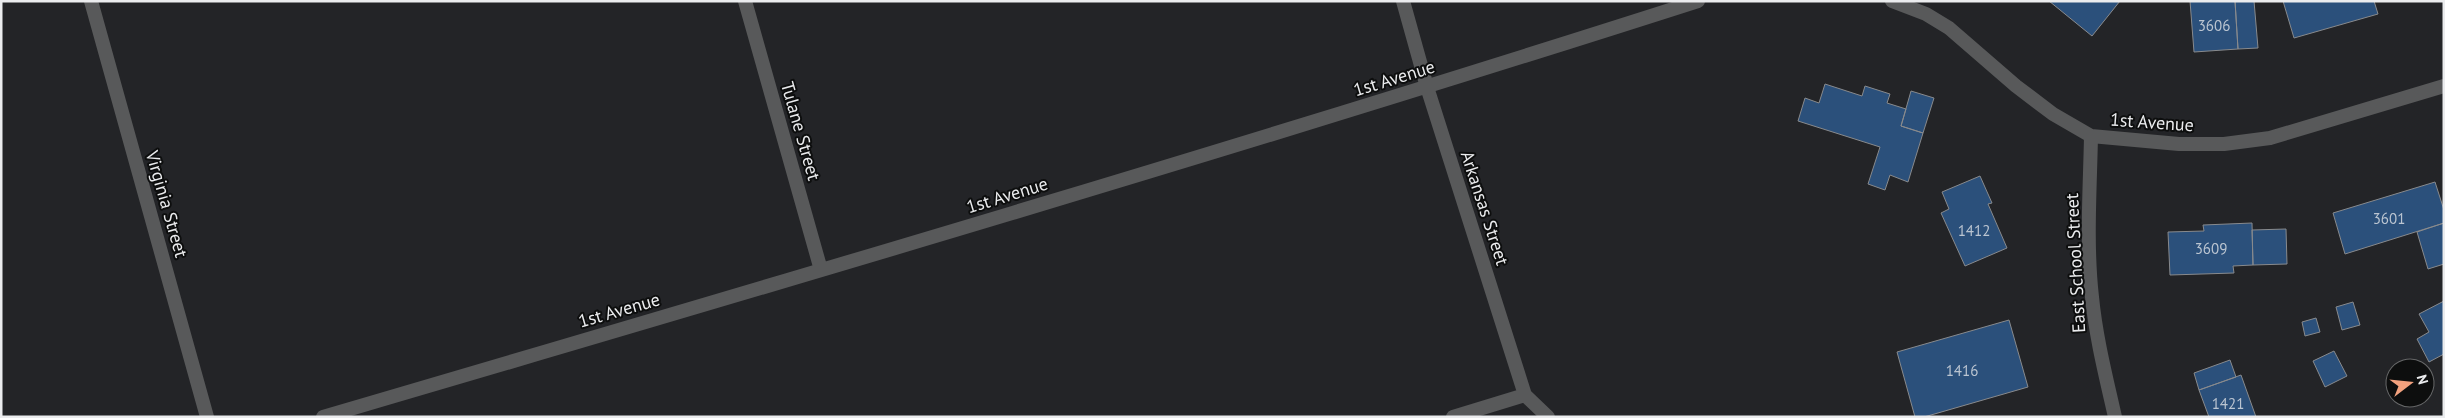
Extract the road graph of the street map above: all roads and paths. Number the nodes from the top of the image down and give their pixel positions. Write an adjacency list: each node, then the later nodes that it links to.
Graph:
1 (91, 1): 12 (street, Virginia Street)
2 (745, 1): 10 (street, Tulane Street)
3 (1403, 1): 8 (street, Arkansas Street)
4 (1698, 1): 8 (street, 1st Avenue)
5 (1892, 1): 6 (street, 1st Avenue)
6 (1927, 8): 9 (street, 1st Avenue)
7 (2444, 86): 9 (street, 1st Avenue)
8 (1427, 87): 10 (street, 1st Avenue); 11 (street, Arkansas Street)
9 (2091, 136): 16 (street, East School Street)
10 (821, 270): 13 (street, 1st Avenue)
11 (1525, 395): 14 (street); 15 (street, Arkansas Street)
12 (207, 417)
13 (323, 417)
14 (1453, 417)
15 (1548, 417)
16 (2115, 417)

